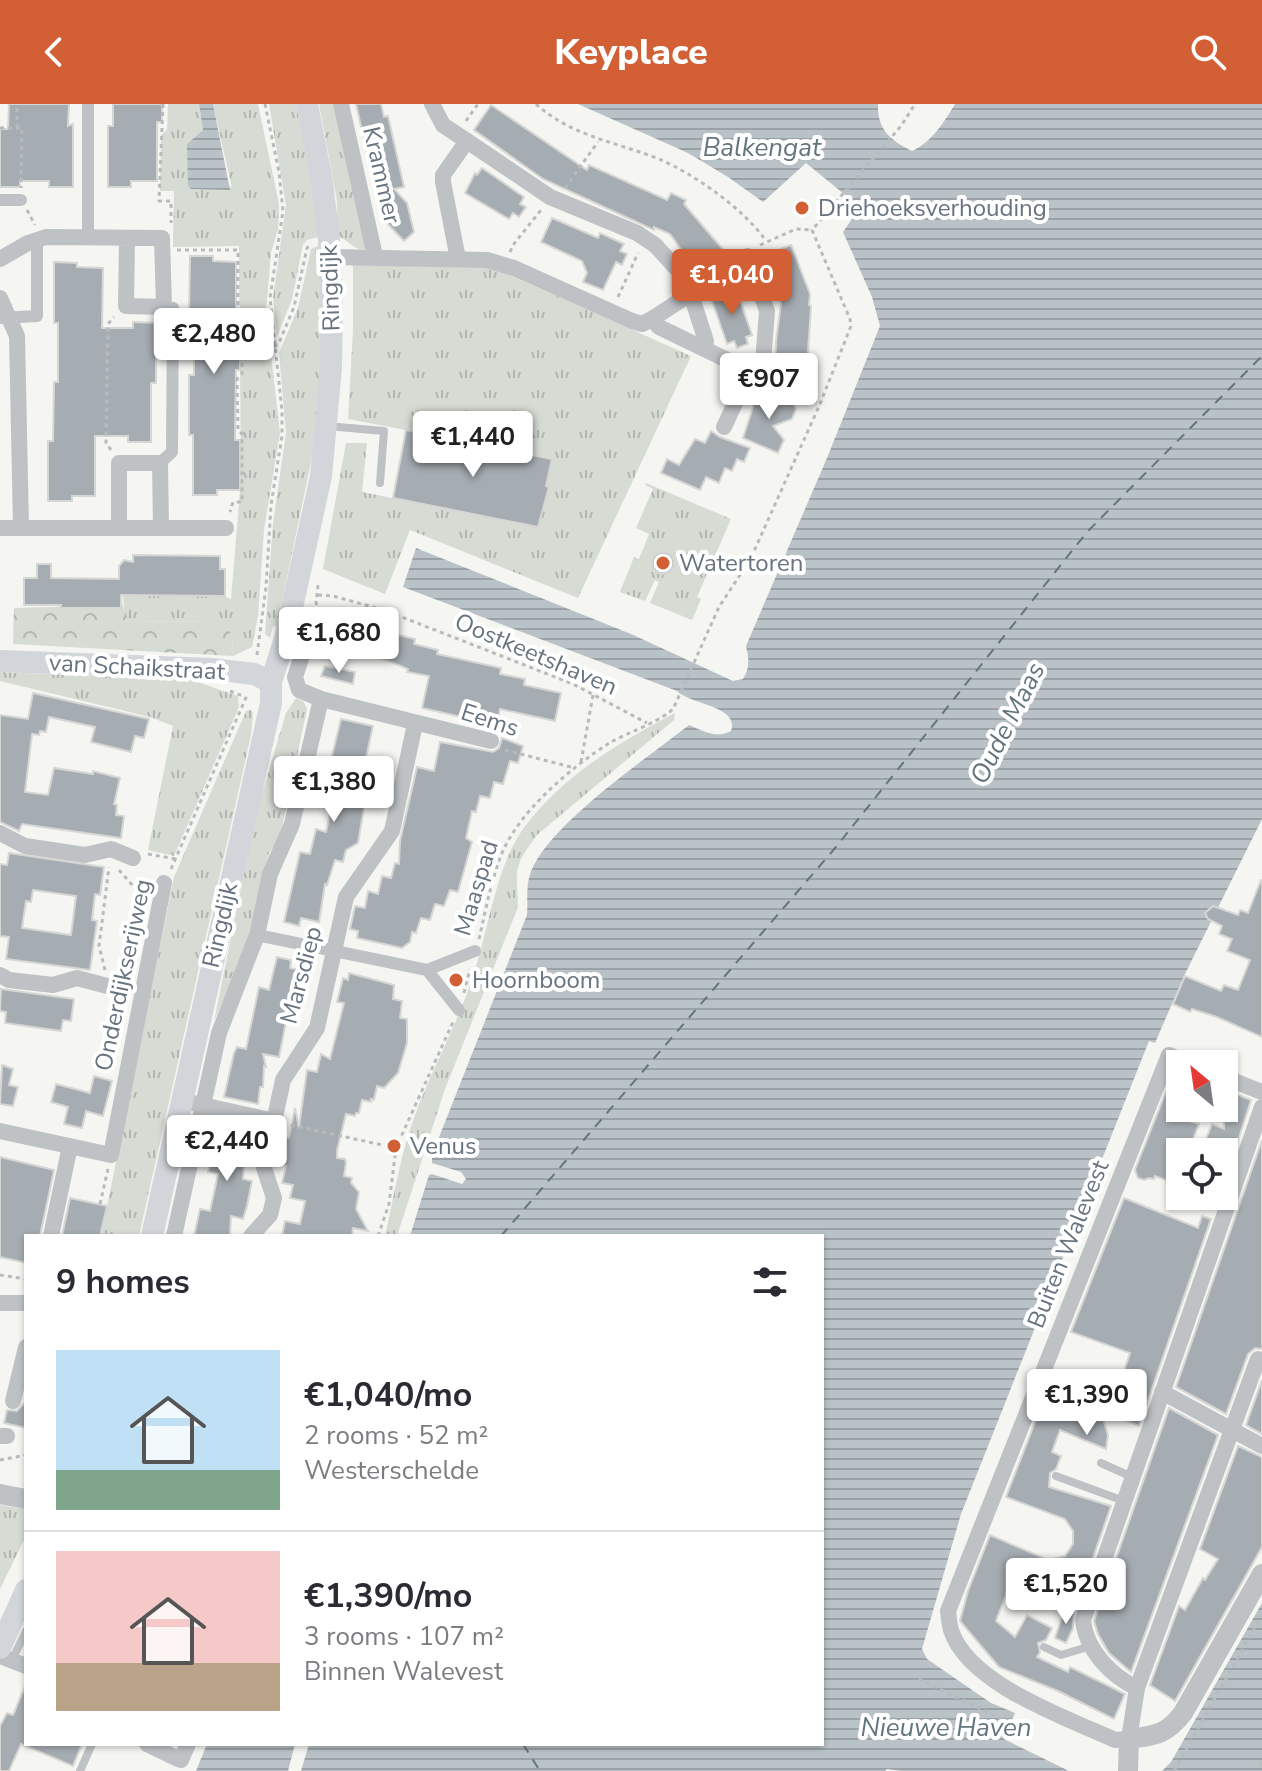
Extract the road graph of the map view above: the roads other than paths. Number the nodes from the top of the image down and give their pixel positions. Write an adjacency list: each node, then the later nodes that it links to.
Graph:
1 (88, 104): 8 (street)
2 (307, 104): 11 (main road, Ringdijk)
3 (341, 104): 12 (street, Krammer)
4 (432, 104): 5 (street)
5 (462, 138): 14 (street); 16 (street)
6 (0, 200): 7 (street)
7 (21, 200)
8 (88, 238): 9 (street); 10 (street)
9 (127, 238): 17 (street); 17 (street)
10 (40, 239): 13 (street); 18 (street)
11 (329, 248): 12 (street); 22 (main road, Ringdijk)
12 (375, 256): 14 (street)
13 (0, 259)
14 (458, 259): 19 (street)
15 (0, 298): 18 (street)
16 (696, 298): 19 (street); 20 (street); 21 (street)
17 (164, 307): 24 (street)
18 (5, 318): 26 (street)
19 (652, 319): 20 (street)
20 (704, 349): 21 (street)
21 (756, 374): 23 (street)
22 (326, 426): 25 (lane); 31 (main road, Ringdijk)
23 (724, 427)
24 (160, 463): 27 (street); 28 (street)
25 (380, 483)
26 (21, 527): 27 (street); 29 (street)
27 (119, 527): 28 (street)
28 (161, 527): 30 (street)
29 (0, 528)
30 (226, 528)
31 (290, 615): 33 (main road, Ringdijk); 34 (street, Eems)
32 (0, 661): 33 (main road, van Schaikstraat)
33 (263, 678): 50 (main road, Ringdijk)
34 (321, 699): 35 (street, Eems); 40 (street)
35 (415, 724): 36 (street, Eems); 41 (street, Marsdiep)
36 (491, 741)
37 (0, 833): 38 (street)
38 (133, 858)
39 (162, 891): 54 (street, Onderdijkserijweg)
40 (257, 935): 41 (street); 50 (street)
41 (334, 950): 43 (street); 52 (street, Marsdiep)
42 (475, 951): 43 (street)
43 (427, 970): 46 (street)
44 (0, 975): 45 (street)
45 (111, 987)
46 (459, 1010)
47 (1166, 1063): 82 (street, Buiten Walevest)
48 (1238, 1083): 49 (street)
49 (1262, 1092)
50 (191, 1103): 52 (street); 56 (main road, Ringdijk); 57 (street)
51 (1262, 1107): 63 (street)
52 (274, 1121): 58 (street, Marsdiep)
53 (0, 1131): 54 (street)
54 (70, 1146): 55 (street)
55 (51, 1234)
56 (153, 1234)
57 (174, 1234)
58 (253, 1234)
59 (0, 1303): 60 (street)
60 (24, 1303)
61 (24, 1355): 64 (street)
62 (1258, 1359): 65 (street)
63 (1162, 1392): 65 (street); 69 (street)
64 (13, 1401)
65 (1234, 1430): 66 (street); 81 (street)
66 (1262, 1446)
67 (1101, 1463): 69 (lane)
68 (1056, 1476): 72 (lane)
69 (1132, 1477): 72 (street)
70 (0, 1494): 71 (street)
71 (24, 1499)
72 (1124, 1501): 76 (street)
73 (1262, 1574): 82 (street)
74 (1014, 1582): 76 (lane)
75 (24, 1598): 80 (main road)
76 (1087, 1608): 78 (street)
77 (24, 1634): 80 (lane)
78 (1091, 1646): 79 (lane); 81 (street)
79 (1044, 1647)
80 (9, 1658)
81 (1137, 1688): 82 (street)
82 (1129, 1739): 87 (street)
83 (91, 1746): 86 (lane)
84 (150, 1746): 85 (street)
85 (177, 1763)
86 (80, 1771)
87 (1128, 1771)

